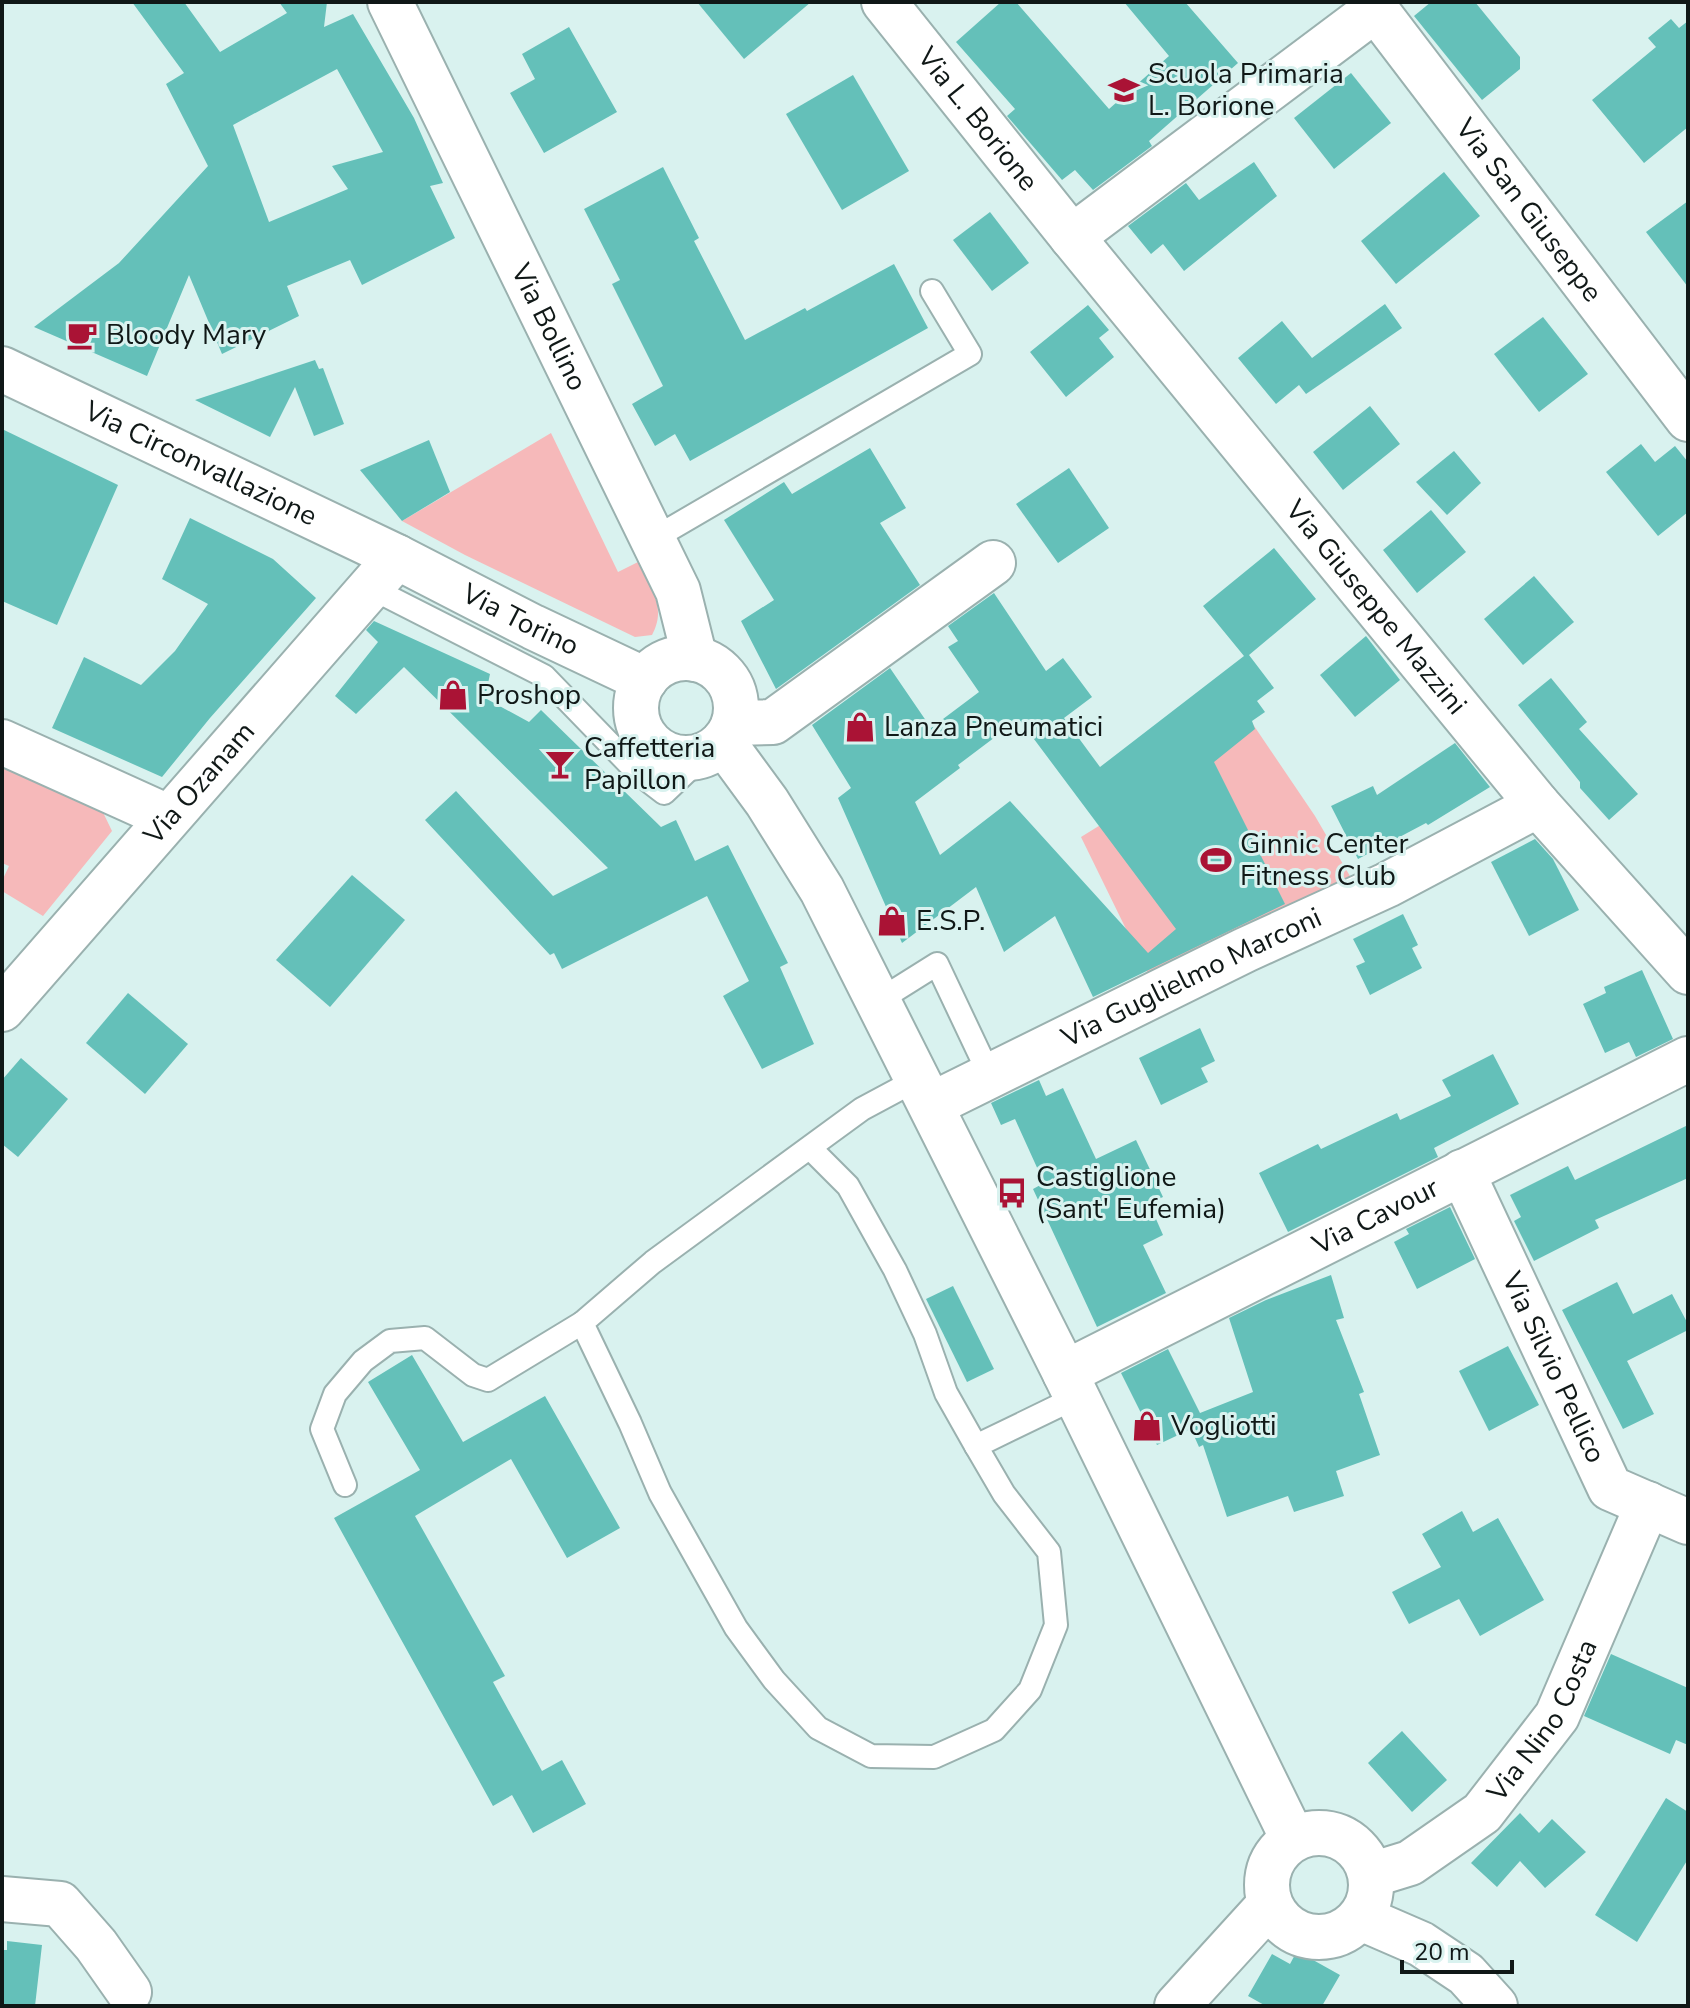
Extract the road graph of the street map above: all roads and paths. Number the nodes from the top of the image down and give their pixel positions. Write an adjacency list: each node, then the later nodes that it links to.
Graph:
1 (390, 2): 8 (street, Via Bollino)
2 (884, 2): 4 (street, Via L. Borione)
3 (1373, 6): 4 (street); 7 (street, Via San Giuseppe)
4 (1072, 237): 15 (street, Via Giuseppe Mazzini)
5 (932, 291): 8 (lane)
6 (2, 369): 10 (street, Via Circonvallazione)
7 (1688, 419)
8 (653, 539): 11 (street, Via Bollino)
9 (993, 563): 13 (street)
10 (384, 572): 12 (street, Via Torino); 13 (lane); 16 (street, Via Ozanam)
11 (695, 659): 12 (street); 13 (street)
12 (645, 680): 13 (street)
13 (720, 740): 18 (street)
14 (2, 742): 16 (street)
15 (1538, 805): 17 (street, Via Giuseppe Mazzini); 21 (street, Via Guglielmo Marconi)
16 (168, 817): 19 (street, Via Ozanam)
17 (1688, 972)
18 (878, 1001): 21 (lane); 22 (street)
19 (2, 1009)
20 (1688, 1059): 24 (street, Via Cavour)
21 (990, 1076): 22 (street, Via Guglielmo Marconi)
22 (924, 1092): 23 (lane); 26 (street)
23 (810, 1148): 25 (lane); 27 (lane)
24 (1462, 1172): 26 (street, Via Cavour); 29 (street, Via Silvio Pellico)
25 (582, 1323): 27 (lane); 28 (lane)
26 (1071, 1385): 27 (lane); 31 (street)
27 (976, 1446)
28 (345, 1485)
29 (1648, 1504): 30 (street, Via Silvio Pellico); 32 (street, Via Nino Costa)
30 (1688, 1522)
31 (1293, 1839): 32 (street); 34 (street)
32 (1371, 1875): 35 (street)
33 (2, 1899): 36 (street)
34 (1269, 1905): 35 (street); 37 (street)
35 (1361, 1918): 38 (street)
36 (129, 1992)
37 (1177, 2006)
38 (1495, 2006)

